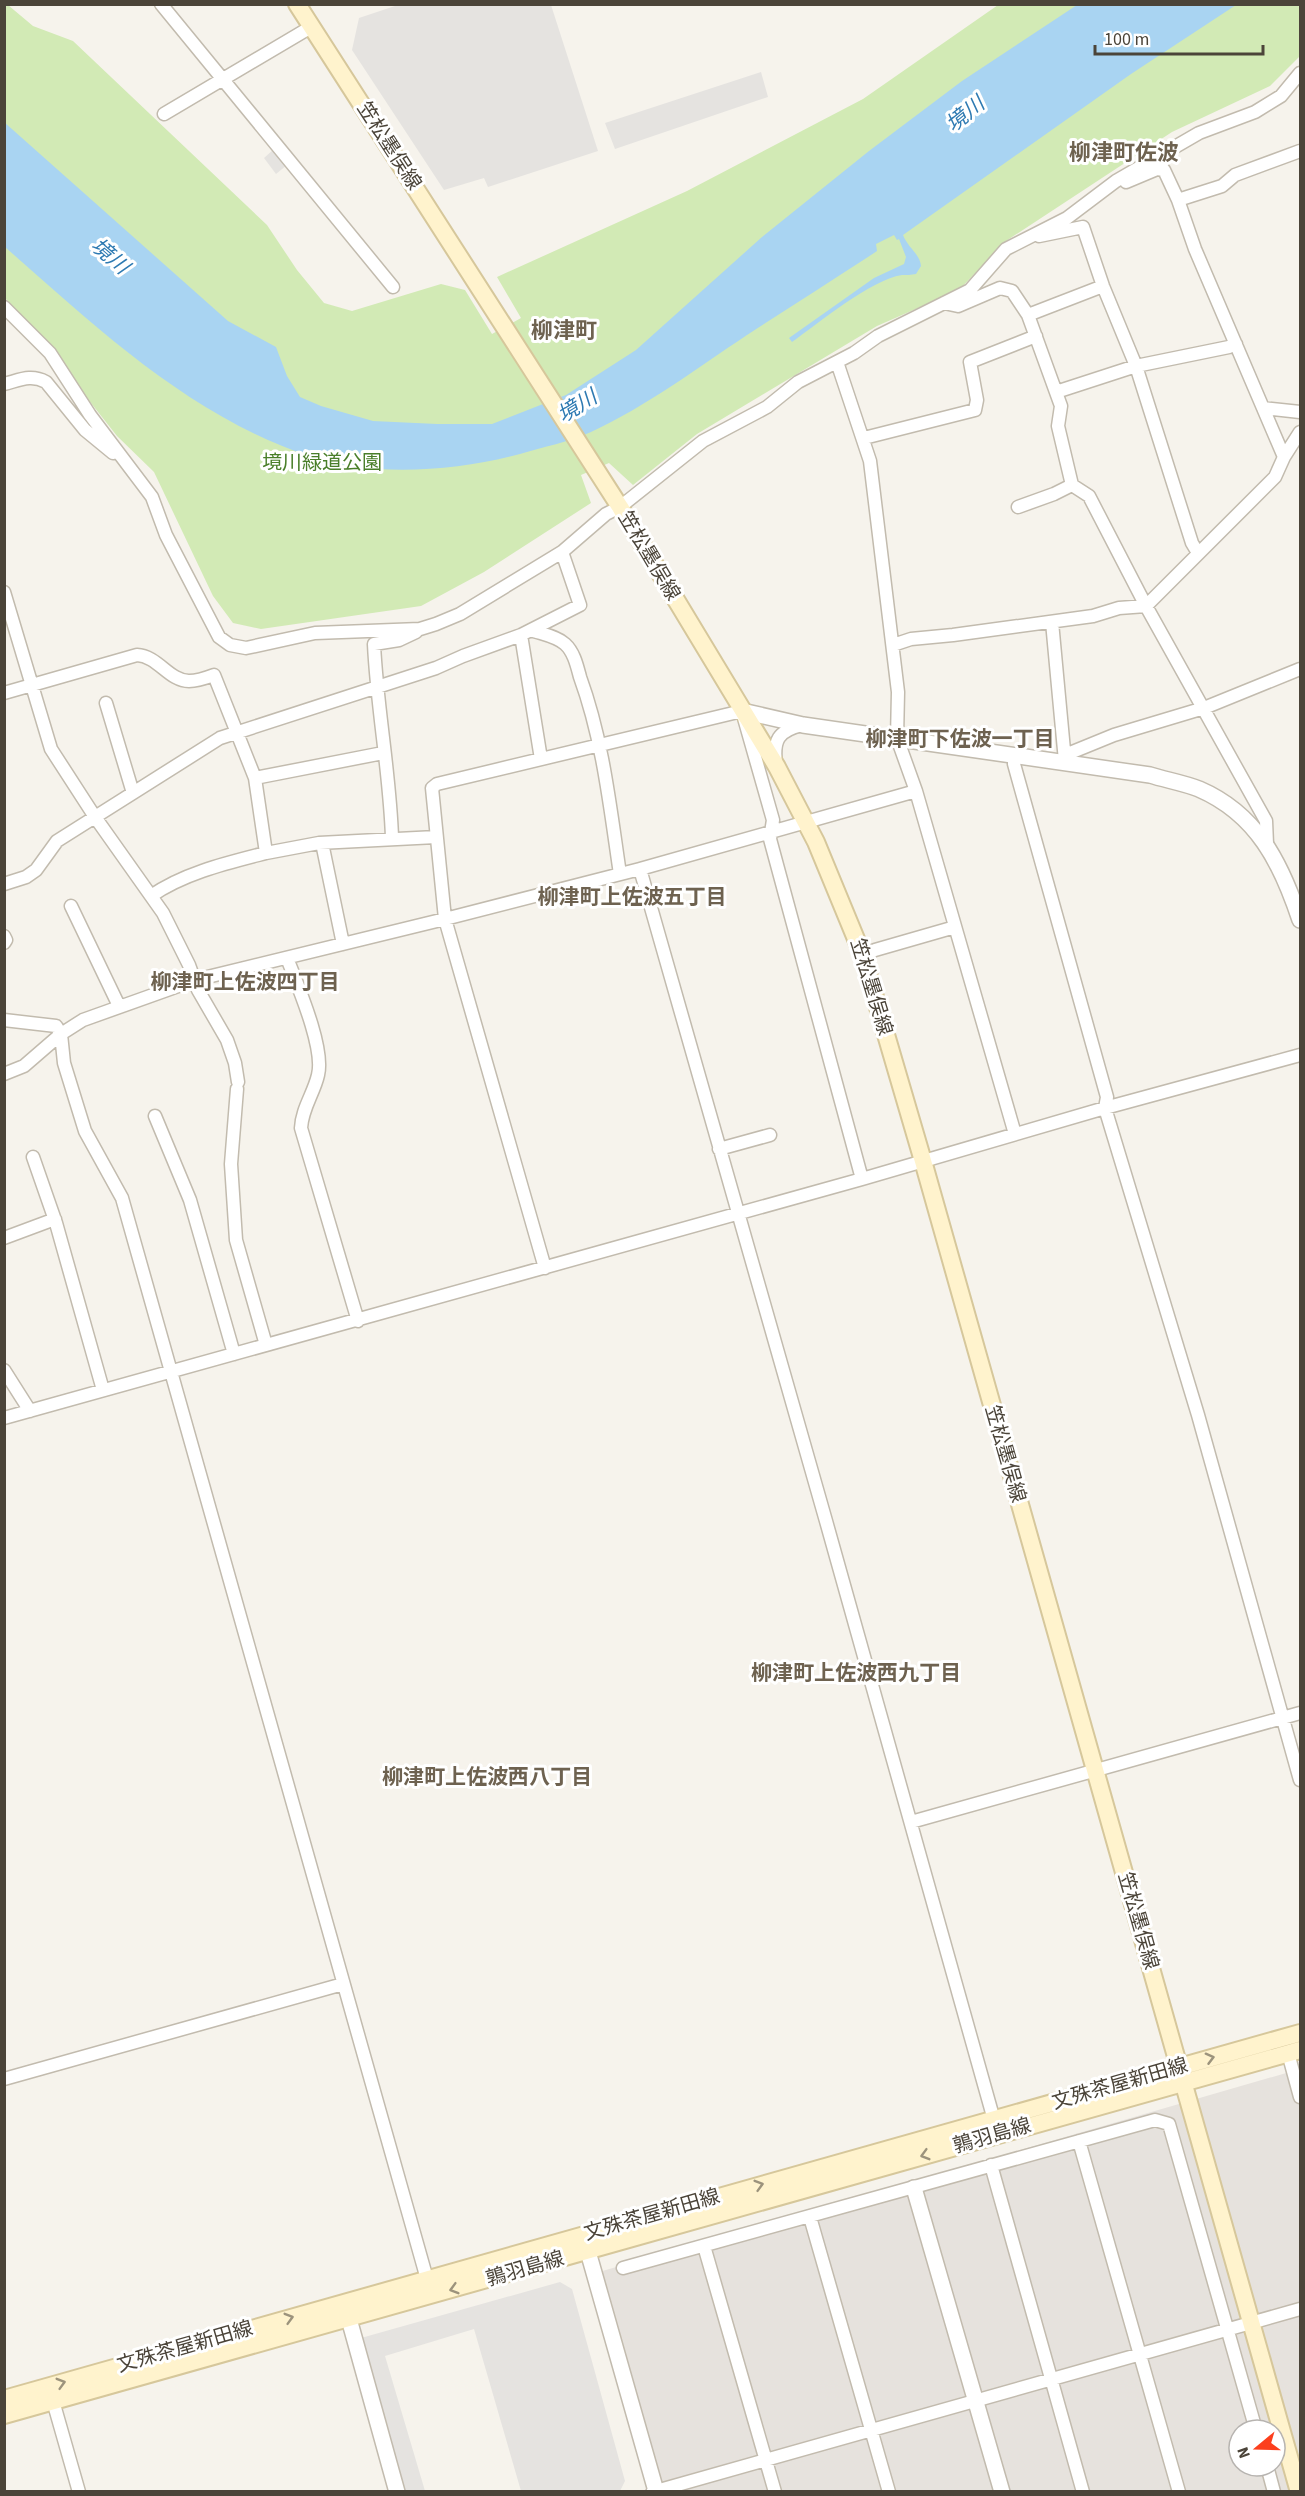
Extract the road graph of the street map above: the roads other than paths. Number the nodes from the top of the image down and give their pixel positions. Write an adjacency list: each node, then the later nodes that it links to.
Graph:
1 (161, 4): 5 (street)
2 (297, 4): 3 (main road, 笠松墨俣線)
3 (311, 27): 5 (street); 29 (main road, 笠松墨俣線)
4 (1300, 73): 8 (street)
5 (222, 78): 6 (street); 12 (street)
6 (164, 114)
7 (1300, 152): 9 (street)
8 (1116, 181): 9 (street); 10 (street)
9 (1178, 200): 17 (street)
10 (1034, 233): 11 (street); 13 (street)
11 (1103, 285): 15 (street); 19 (street)
12 (393, 287)
13 (944, 303): 15 (street); 18 (street)
14 (4, 307): 26 (street)
15 (1028, 315): 16 (street)
16 (1036, 336): 21 (street); 25 (street)
17 (1236, 344): 19 (street); 22 (street)
18 (837, 362): 25 (street); 29 (street)
19 (1136, 366): 21 (street); 32 (street)
20 (4, 384): 26 (street)
21 (1056, 392): 28 (street)
22 (1263, 408): 23 (street); 27 (street)
23 (1300, 412)
24 (1300, 432): 27 (street)
25 (864, 438): 38 (street)
26 (120, 455): 36 (street)
27 (1284, 458): 32 (street)
28 (1072, 485): 30 (street); 34 (street)
29 (620, 507): 31 (street); 45 (main road, 笠松墨俣線)
30 (1018, 507)
31 (562, 552): 36 (street); 37 (street)
32 (1198, 553): 34 (street)
33 (4, 592): 40 (street)
34 (1146, 606): 35 (street); 44 (street)
35 (1052, 622): 38 (street); 53 (street)
36 (420, 629): 41 (street)
37 (526, 633): 41 (street); 49 (street); 52 (street)
38 (893, 645): 48 (street)
39 (1300, 669): 44 (street)
40 (31, 686): 42 (street); 47 (street); 58 (street)
41 (376, 688): 47 (street); 50 (street)
42 (4, 693)
43 (106, 703): 57 (street)
44 (1204, 708): 53 (street); 64 (street)
45 (742, 711): 46 (street); 49 (street); 54 (main road, 笠松墨俣線); 60 (street)
46 (803, 724): 48 (street); 54 (street)
47 (234, 732): 55 (street); 57 (street)
48 (897, 738): 51 (street); 56 (street)
49 (600, 745): 52 (street); 67 (street)
50 (383, 753): 55 (street); 62 (street)
51 (1014, 756): 53 (street); 85 (street)
52 (541, 759): 61 (street)
53 (1065, 759): 64 (street)
54 (777, 767): 59 (main road, 笠松墨俣線)
55 (255, 778): 65 (street)
56 (916, 791): 59 (street); 73 (street)
57 (133, 793): 58 (street)
58 (95, 817): 68 (street); 69 (street)
59 (806, 821): 60 (street); 77 (main road, 笠松墨俣線)
60 (771, 830): 66 (street); 92 (street)
61 (436, 837): 62 (street); 72 (street)
62 (392, 838): 63 (street)
63 (322, 843): 65 (street); 76 (street)
64 (1267, 844): 71 (street)
65 (266, 853): 69 (street)
66 (640, 868): 67 (street); 89 (street)
67 (620, 874): 72 (street)
68 (4, 884)
69 (151, 896): 79 (street)
70 (71, 906): 80 (street)
71 (1300, 917)
72 (445, 920): 76 (street); 96 (street)
73 (955, 927): 77 (street); 87 (street)
74 (4, 936): 75 (street)
75 (4, 943)
76 (343, 944): 78 (street)
77 (863, 956): 91 (main road, 笠松墨俣線)
78 (287, 958): 79 (street); 97 (street)
79 (195, 980): 80 (street); 98 (street)
80 (119, 1006): 82 (street)
81 (4, 1020): 82 (street)
82 (61, 1034): 84 (street); 101 (street)
83 (1300, 1060): 85 (street)
84 (4, 1074)
85 (1105, 1108): 87 (street); 106 (street)
86 (155, 1116): 99 (street)
87 (1015, 1134): 91 (street)
88 (770, 1135): 89 (street)
89 (719, 1149): 93 (street)
90 (33, 1157): 94 (street)
91 (923, 1161): 92 (street); 107 (main road, 笠松墨俣線)
92 (862, 1179): 93 (street)
93 (738, 1214): 96 (street); 109 (street)
94 (55, 1219): 95 (street); 102 (street)
95 (4, 1238)
96 (545, 1268): 97 (street)
97 (358, 1321): 98 (street)
98 (266, 1346): 99 (street)
99 (234, 1354): 101 (street)
100 (4, 1370): 103 (street)
101 (171, 1371): 102 (street); 110 (street)
102 (103, 1390): 103 (street)
103 (30, 1411): 104 (street)
104 (4, 1418)
105 (1300, 1713): 106 (street)
106 (1283, 1718): 107 (street); 108 (street)
107 (1096, 1770): 109 (street); 113 (main road, 笠松墨俣線)
108 (1300, 1780)
109 (911, 1822): 117 (street)
110 (343, 1984): 114 (street); 125 (street)
111 (1300, 2033): 113 (main road, 文殊茶屋新田線, one-way to 111)
112 (1294, 2051): 115 (main road); 116 (street)
113 (1179, 2067): 115 (main road, 笠松墨俣線); 117 (main road, 文殊茶屋新田線)
114 (4, 2079)
115 (1184, 2084): 122 (main road, 鶉羽島線, one-way to 122); 128 (main road, 笠松墨俣線)
116 (1300, 2097)
117 (994, 2120): 122 (main road, 文殊茶屋新田線, one-way to 117)
118 (1079, 2141): 119 (street); 129 (street); 130 (street)
119 (991, 2165): 120 (street); 131 (street)
120 (914, 2188): 121 (street); 134 (street)
121 (810, 2217): 123 (street); 137 (street)
122 (585, 2243): 125 (main road, 文殊茶屋新田線); 127 (main road, 鶉羽島線, one-way to 127); 139 (street)
123 (704, 2246): 124 (street); 138 (street)
124 (623, 2268)
125 (427, 2279): 132 (main road, 文殊茶屋新田線, one-way to 125)
126 (1300, 2309): 128 (street)
127 (349, 2319): 133 (main road, 鶉羽島線); 141 (street)
128 (1252, 2323): 129 (street); 147 (main road, 笠松墨俣線)
129 (1226, 2330): 130 (street); 136 (street)
130 (1141, 2354): 131 (street); 146 (street)
131 (1051, 2380): 134 (street); 145 (street)
132 (4, 2399)
133 (53, 2401): 135 (main road, 鶉羽島線); 140 (street)
134 (977, 2401): 137 (street); 144 (street)
135 (4, 2415)
136 (1252, 2418)
137 (872, 2431): 138 (street); 143 (street)
138 (766, 2460): 139 (street); 142 (street)
139 (655, 2491)
140 (79, 2492)
141 (398, 2492)
142 (775, 2492)
143 (889, 2492)
144 (1002, 2492)
145 (1083, 2492)
146 (1179, 2492)
147 (1299, 2492)

